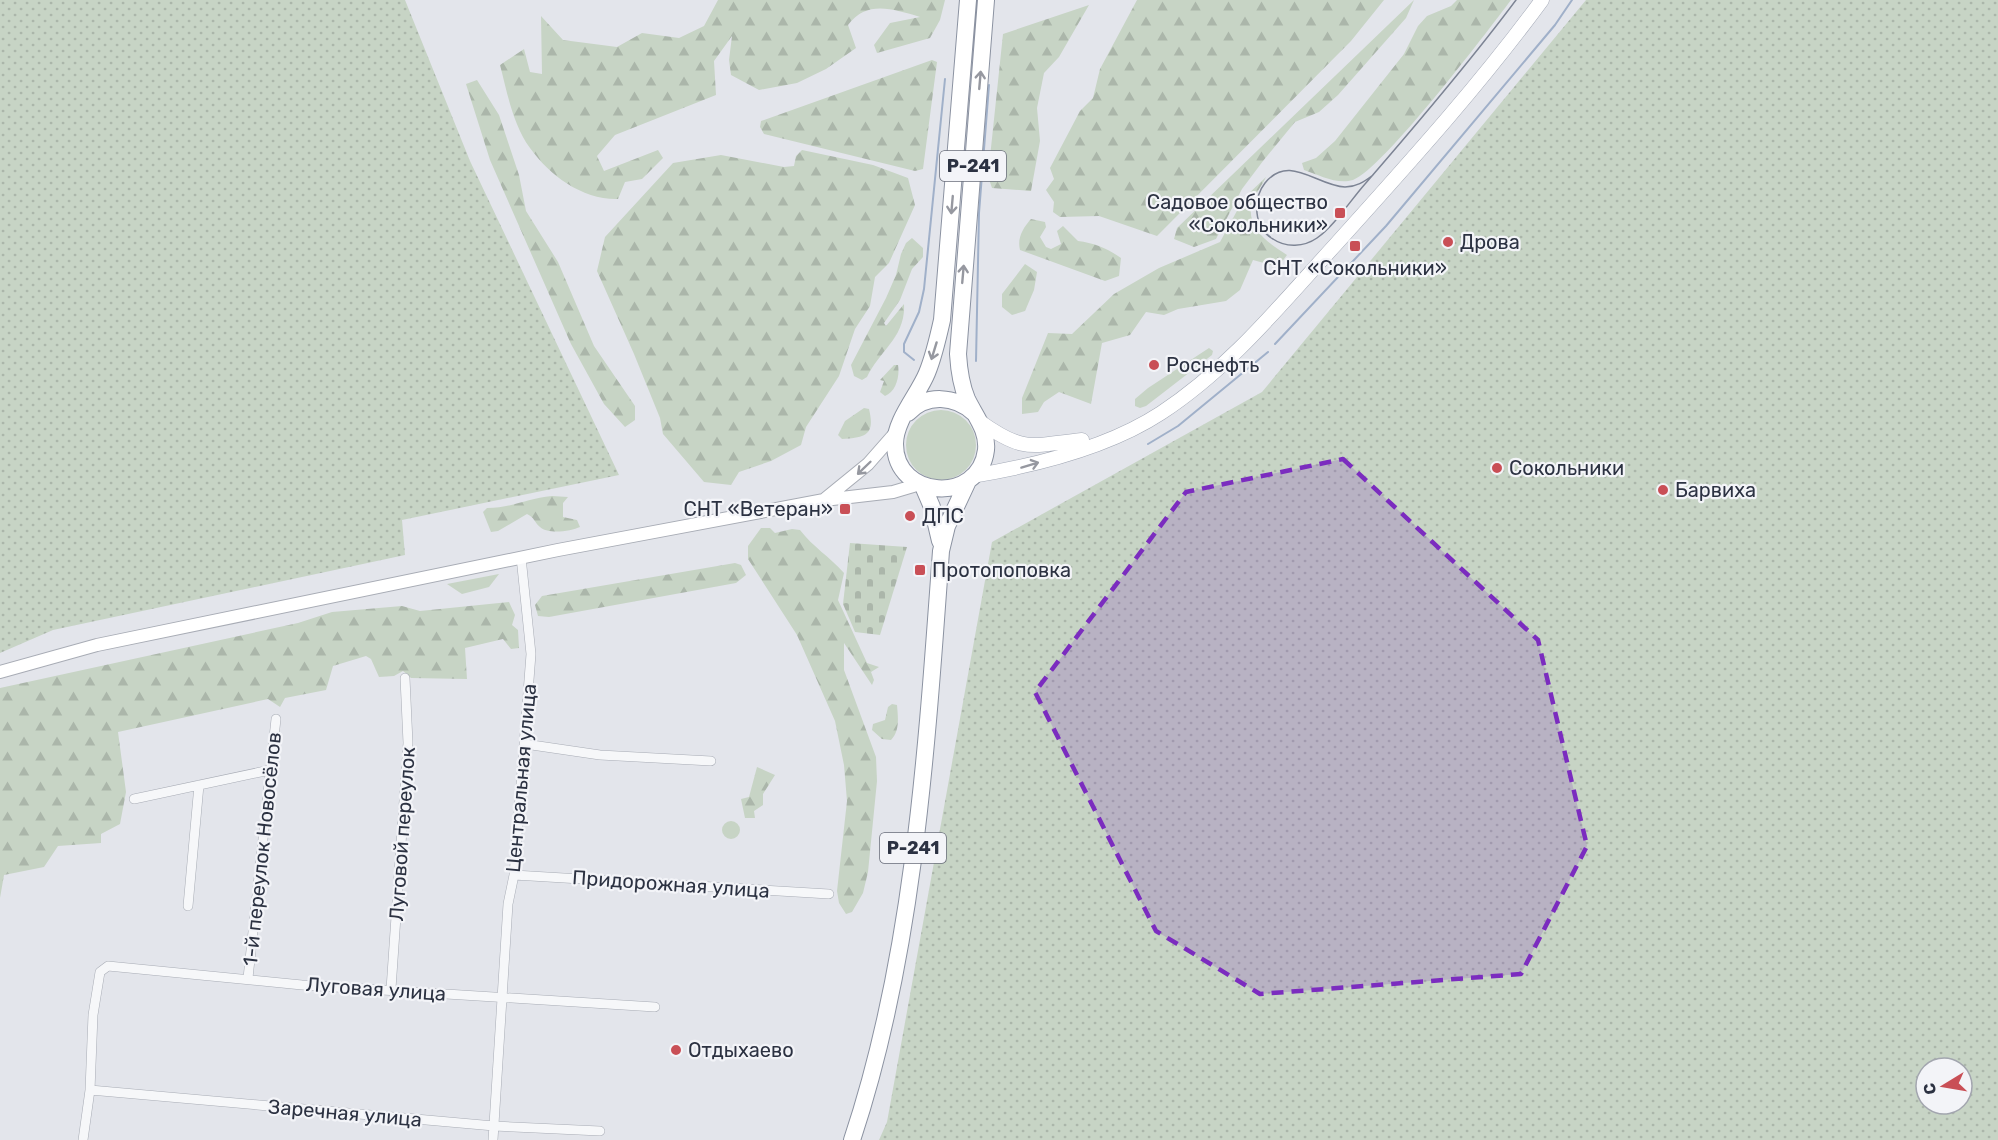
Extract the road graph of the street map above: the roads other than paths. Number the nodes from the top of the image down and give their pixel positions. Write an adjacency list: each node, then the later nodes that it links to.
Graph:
1 (968, 0): 5 (highway, Р-241, one-way to 5)
2 (986, 0): 4 (highway, Р-241, one-way to 2)
3 (1542, 0): 6 (main road)
4 (977, 418): 5 (highway); 6 (main road); 7 (highway, Р-241)
5 (900, 424): 8 (highway, Р-241); 9 (main road, one-way to 9)
6 (1111, 438): 7 (main road, one-way to 6)
7 (970, 478): 8 (highway); 10 (highway, Р-241)
8 (921, 485): 9 (main road); 10 (highway, Р-241)
9 (824, 500): 11 (main road)
10 (941, 551): 32 (highway, Р-241)
11 (521, 558): 12 (main road); 15 (street, Центральная улица)
12 (0, 672)
13 (405, 678): 24 (street, Луговой переулок)
14 (276, 719): 17 (street, 1-й переулок Новосёлов)
15 (525, 744): 16 (street); 20 (street, Центральная улица)
16 (711, 761)
17 (270, 770): 18 (street); 23 (street, 1-й переулок Новосёлов)
18 (199, 785): 19 (street); 22 (street)
19 (134, 799)
20 (514, 875): 21 (street, Придорожная улица); 25 (street, Центральная улица)
21 (829, 894)
22 (188, 906)
23 (248, 978): 24 (street, Луговая улица); 27 (street, Луговая улица)
24 (391, 989): 25 (street, Луговая улица)
25 (503, 998): 26 (street, Луговая улица); 28 (street, Центральная улица)
26 (655, 1007)
27 (90, 1090): 28 (street, Заречная улица); 30 (street)
28 (494, 1126): 29 (street, Заречная улица); 31 (street, Центральная улица)
29 (600, 1131)
30 (83, 1140)
31 (493, 1140)
32 (852, 1140)

